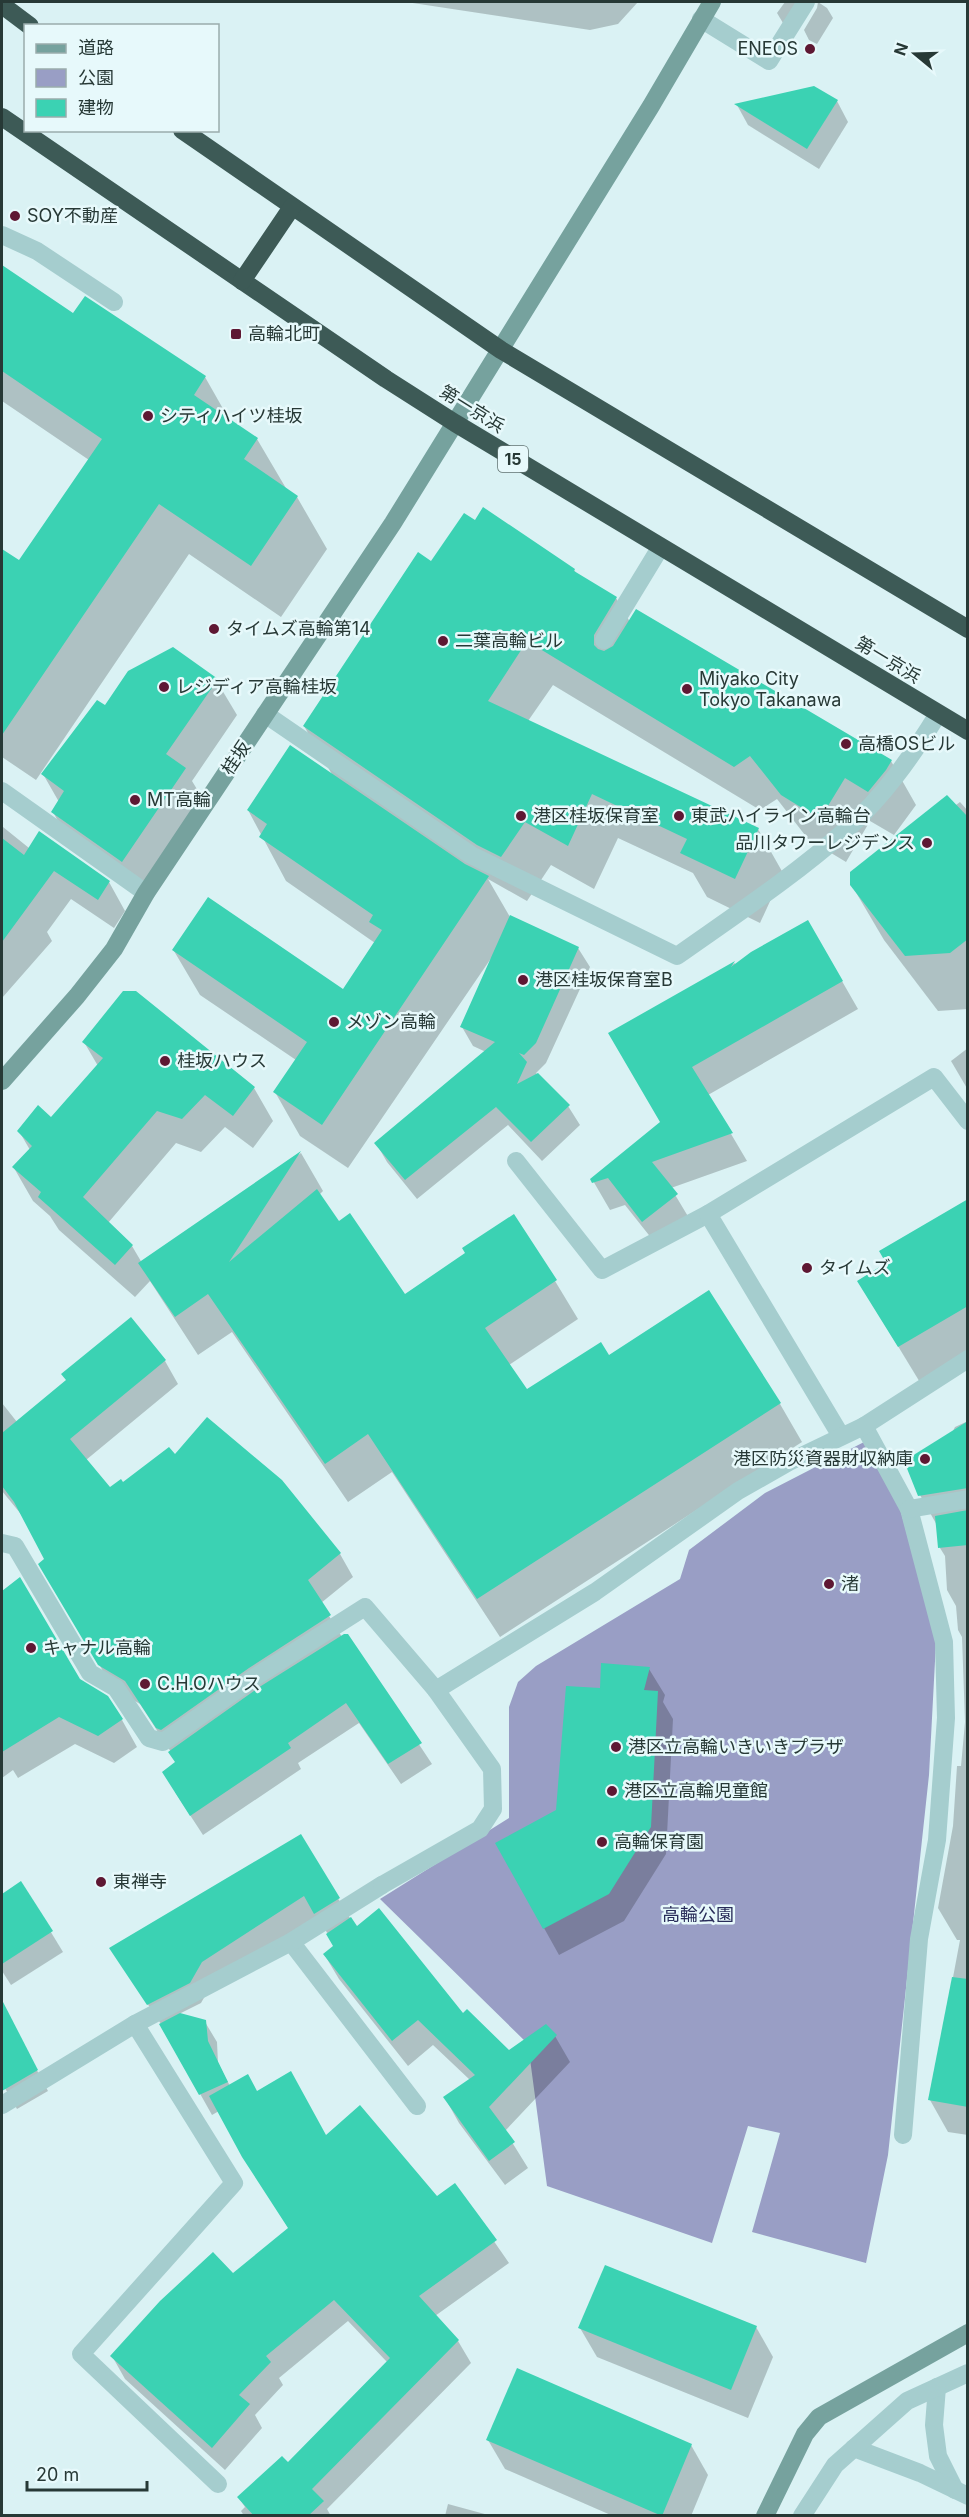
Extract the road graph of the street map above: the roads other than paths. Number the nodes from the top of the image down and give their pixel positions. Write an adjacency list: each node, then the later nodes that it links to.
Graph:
1 (706, 2): 15 (street)
2 (712, 2): 5 (street, 桂坂)
3 (806, 2): 5 (street)
4 (2, 5): 6 (highway)
5 (701, 19): 15 (street, 桂坂)
6 (27, 24)
7 (2, 117): 9 (highway, 第一京浜 / 15)
8 (24, 132): 13 (highway, 第一京浜 / 15)
9 (24, 132)
10 (185, 132): 11 (highway)
11 (292, 207): 13 (highway); 15 (highway)
12 (2, 235): 14 (street)
13 (242, 280): 16 (highway, 第一京浜 / 15)
14 (114, 302)
15 (501, 350): 16 (street, 桂坂); 18 (highway)
16 (455, 423): 17 (highway, 第一京浜 / 15); 20 (street, 桂坂)
17 (660, 548): 19 (street); 21 (highway, 第一京浜 / 15)
18 (968, 629)
19 (604, 640)
20 (265, 714): 21 (street); 24 (street, 桂坂)
21 (938, 714): 22 (highway, 第一京浜 / 15)
22 (968, 731)
23 (2, 791): 24 (street)
24 (146, 893): 25 (street, 桂坂)
25 (2, 1081)
26 (968, 1121): 28 (street)
27 (516, 1161): 28 (street)
28 (708, 1214): 31 (street)
29 (968, 1359): 30 (street)
30 (864, 1426): 31 (street); 33 (street)
31 (841, 1436): 35 (street)
32 (968, 1499): 33 (street)
33 (909, 1509): 40 (street)
34 (8, 1545): 35 (street)
35 (436, 1690): 36 (street)
36 (291, 1942): 37 (street); 39 (street)
37 (135, 2024): 38 (street); 45 (street)
38 (2, 2105)
39 (417, 2106)
40 (903, 2135)
41 (968, 2333): 47 (street)
42 (968, 2373): 43 (street)
43 (937, 2388): 44 (street); 46 (street)
44 (854, 2448): 46 (street); 48 (street)
45 (218, 2484)
46 (961, 2493)
47 (765, 2516)
48 (802, 2516)

